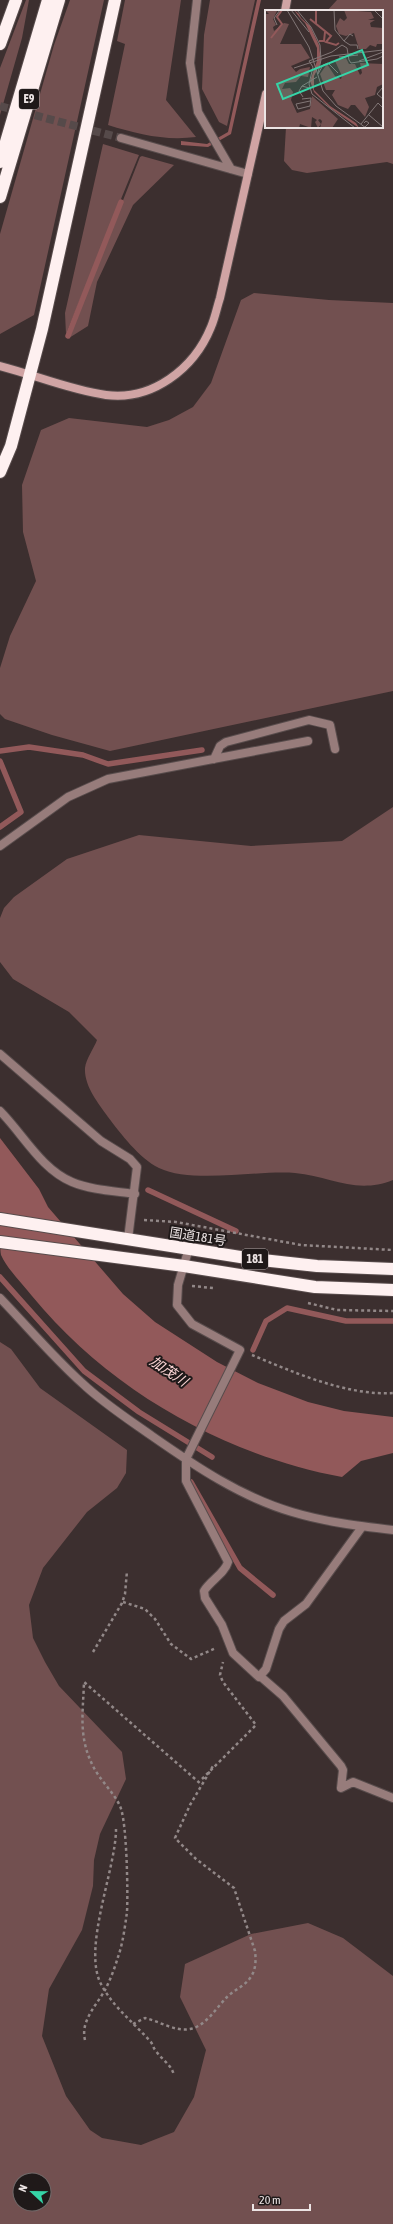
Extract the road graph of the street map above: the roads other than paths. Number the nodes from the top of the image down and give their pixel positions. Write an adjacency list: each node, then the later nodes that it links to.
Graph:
1 (16, 0): 8 (highway)
2 (48, 0): 11 (highway, E9)
3 (59, 0): 14 (highway, E9)
4 (115, 0): 16 (highway)
5 (197, 0): 12 (street)
6 (287, 0): 7 (street)
7 (285, 10)
8 (0, 44)
9 (265, 98): 13 (street)
10 (121, 138): 12 (street)
11 (0, 162)
12 (231, 169): 13 (street)
13 (248, 174): 16 (street)
14 (0, 197)
15 (0, 366): 16 (street)
16 (30, 374): 17 (highway)
17 (0, 472)
18 (308, 742): 20 (street)
19 (335, 749): 20 (street)
20 (214, 759): 21 (street)
21 (0, 846)
22 (0, 1054): 24 (street)
23 (0, 1112): 24 (street)
24 (135, 1194): 26 (street)
25 (0, 1219): 26 (highway, 国道181号 / 181)
26 (123, 1237): 28 (highway, 国道181号 / 181)
27 (0, 1242): 29 (highway, 181)
28 (189, 1248): 29 (street); 30 (highway, 国道181号 / 181)
29 (184, 1266): 31 (highway, 181); 33 (street)
30 (393, 1269)
31 (393, 1290)
32 (0, 1298): 33 (street)
33 (186, 1459): 34 (street); 36 (street)
34 (362, 1527): 35 (street); 36 (street)
35 (393, 1530)
36 (260, 1676): 37 (street)
37 (393, 1798)

